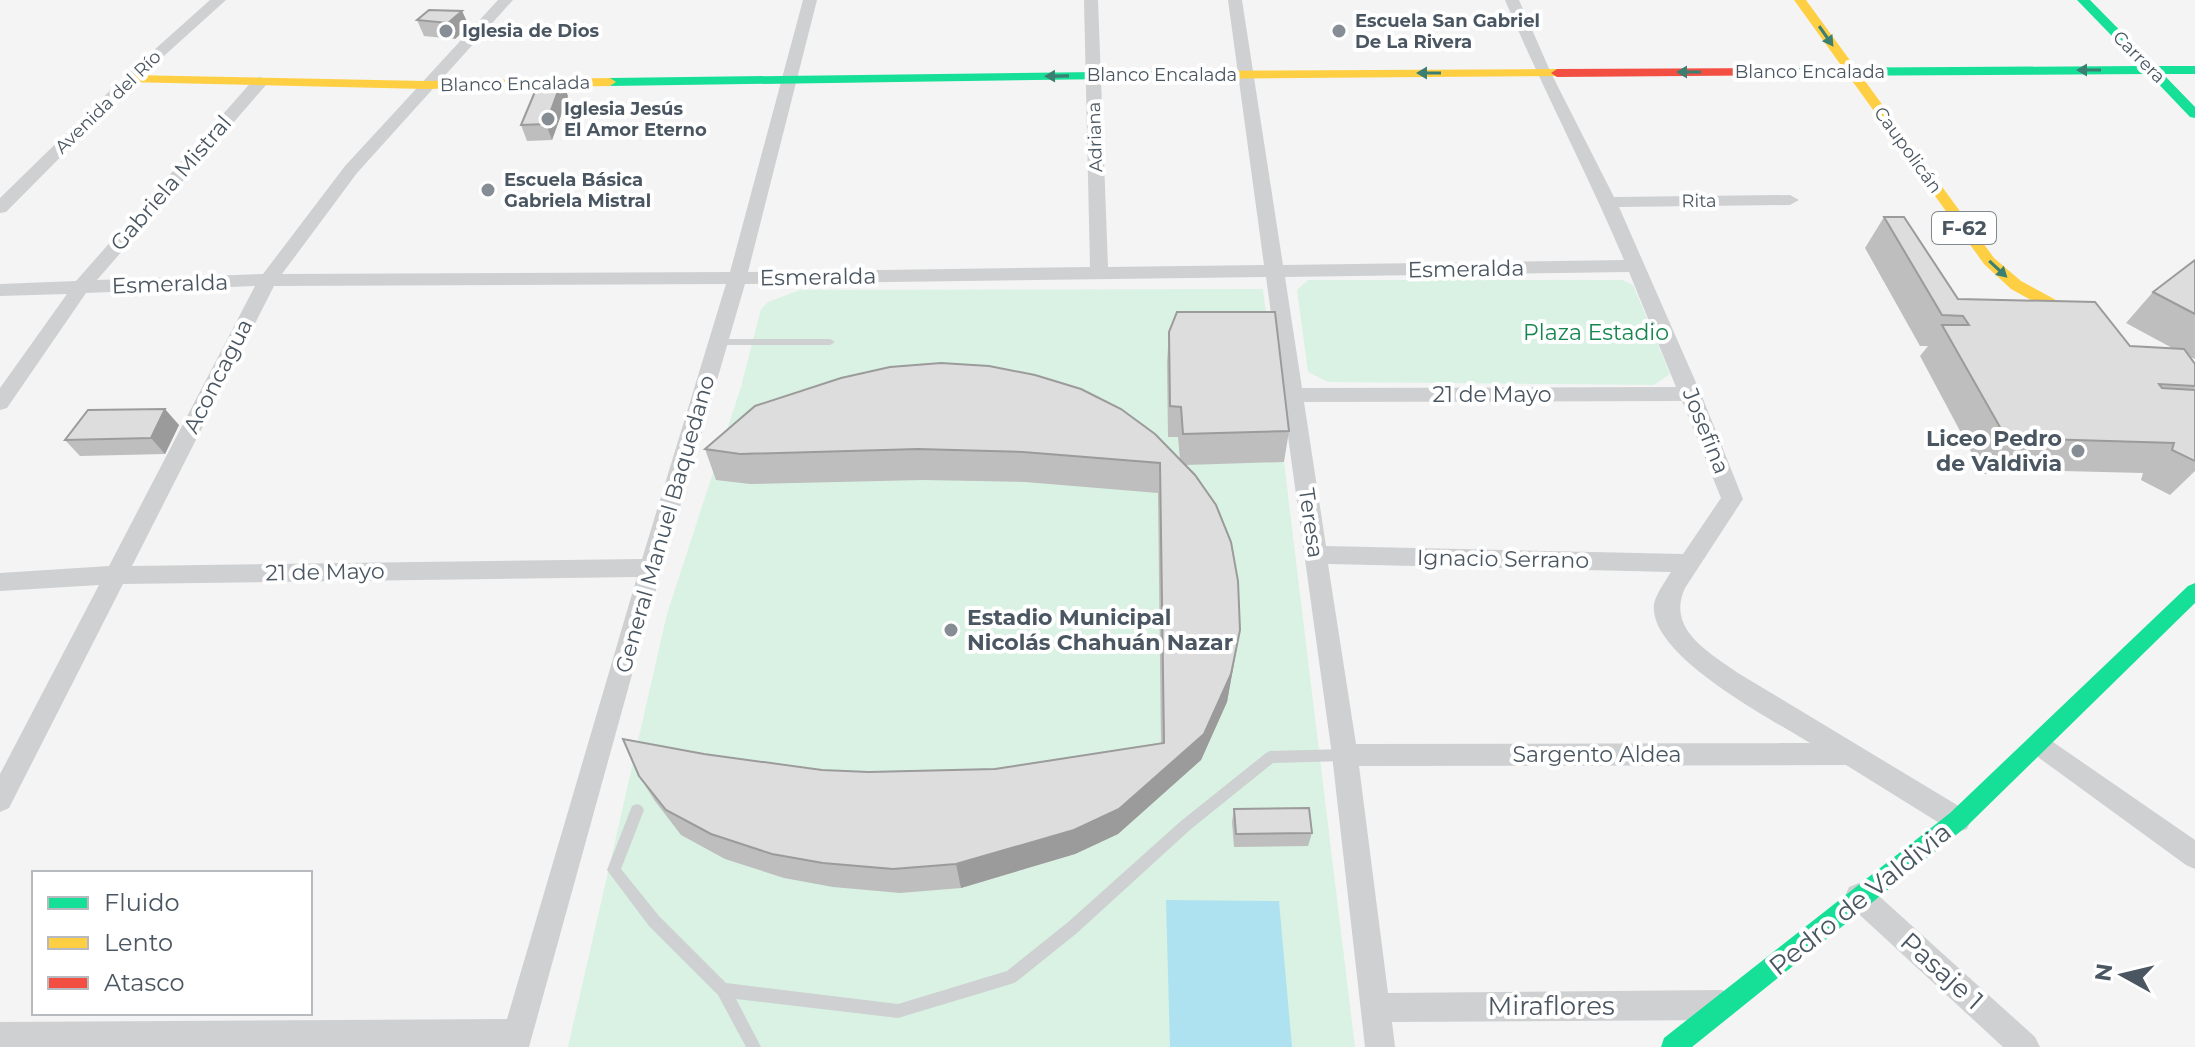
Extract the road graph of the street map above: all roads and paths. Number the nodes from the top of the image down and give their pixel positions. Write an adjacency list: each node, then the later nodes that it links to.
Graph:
1 (219, 0): 15 (street, Avenida del Río)
2 (506, 0): 18 (street, Aconcagua)
3 (810, 0): 16 (street, General Manuel Baquedano)
4 (1091, 0): 14 (street, Adriana)
5 (1235, 0): 13 (street, Teresa)
6 (1512, 0): 12 (street, Josefina)
7 (1800, 0): 11 (street, Caupolicán / F-62, one-way to 11)
8 (2083, 0): 9 (street, Carrera)
9 (2151, 70): 10 (street, Blanco Encalada); 11 (street, Blanco Encalada, one-way to 11); 19 (street, Carrera)
10 (2195, 70)
11 (1851, 72): 12 (street, Blanco Encalada, one-way to 12); 30 (street, Caupolicán / F-62, one-way to 30)
12 (1543, 73): 13 (street, Blanco Encalada, one-way to 13); 21 (street, Josefina)
13 (1246, 74): 14 (street, Blanco Encalada); 24 (street, Teresa)
14 (1093, 75): 16 (street, Blanco Encalada, one-way to 16); 25 (street, Adriana)
15 (130, 79): 17 (street, Blanco Encalada); 22 (street, Avenida del Río)
16 (792, 80): 18 (street, Blanco Encalada); 26 (street, General Manuel Baquedano)
17 (260, 82): 18 (street, Blanco Encalada); 28 (street, Gabriela Mistral)
18 (425, 85): 27 (street, Aconcagua)
19 (2195, 114)
20 (1790, 200): 21 (street, Rita)
21 (1608, 202): 23 (street, Josefina)
22 (0, 208)
23 (1636, 266): 24 (street, Esmeralda); 33 (street, Josefina)
24 (1274, 271): 25 (street, Esmeralda); 34 (street, Teresa)
25 (1099, 274): 26 (street, Esmeralda)
26 (738, 278): 27 (street, Esmeralda); 31 (street, General Manuel Baquedano)
27 (268, 280): 28 (street, Esmeralda); 39 (street, Aconcagua)
28 (81, 287): 29 (street, Esmeralda); 35 (street, Gabriela Mistral)
29 (0, 290)
30 (2103, 332)
31 (719, 342): 32 (lane); 38 (street, General Manuel Baquedano)
32 (830, 342)
33 (1691, 394): 34 (street, 21 de Mayo); 37 (street, Josefina)
34 (1294, 395): 36 (street, Teresa)
35 (0, 403)
36 (1316, 555): 37 (street, Ignacio Serrano); 44 (street, Teresa)
37 (1690, 563): 43 (street, Josefina)
38 (651, 568): 39 (street, 21 de Mayo); 54 (street, General Manuel Baquedano)
39 (115, 575): 40 (street, 21 de Mayo); 45 (street, Aconcagua)
40 (0, 582)
41 (2195, 591): 42 (street, Pedro de Valdivia)
42 (2040, 744): 47 (street, Pedro de Valdivia); 48 (street)
43 (1850, 754): 44 (street, Sargento Aldea); 47 (street, Josefina)
44 (1345, 755): 50 (lane); 52 (street, Teresa)
45 (0, 800)
46 (637, 810): 50 (lane)
47 (1958, 820): 49 (street, Pedro de Valdivia)
48 (2195, 856)
49 (1859, 896): 51 (street, Pedro de Valdivia); 58 (street, Pasaje 1)
50 (723, 990): 55 (lane)
51 (1728, 1005): 52 (street, Miraflores); 57 (street, Pedro de Valdivia)
52 (1375, 1008): 56 (street, Teresa)
53 (0, 1037): 54 (street)
54 (516, 1040)
55 (754, 1047)
56 (1380, 1047)
57 (1673, 1047)
58 (2025, 1047)

